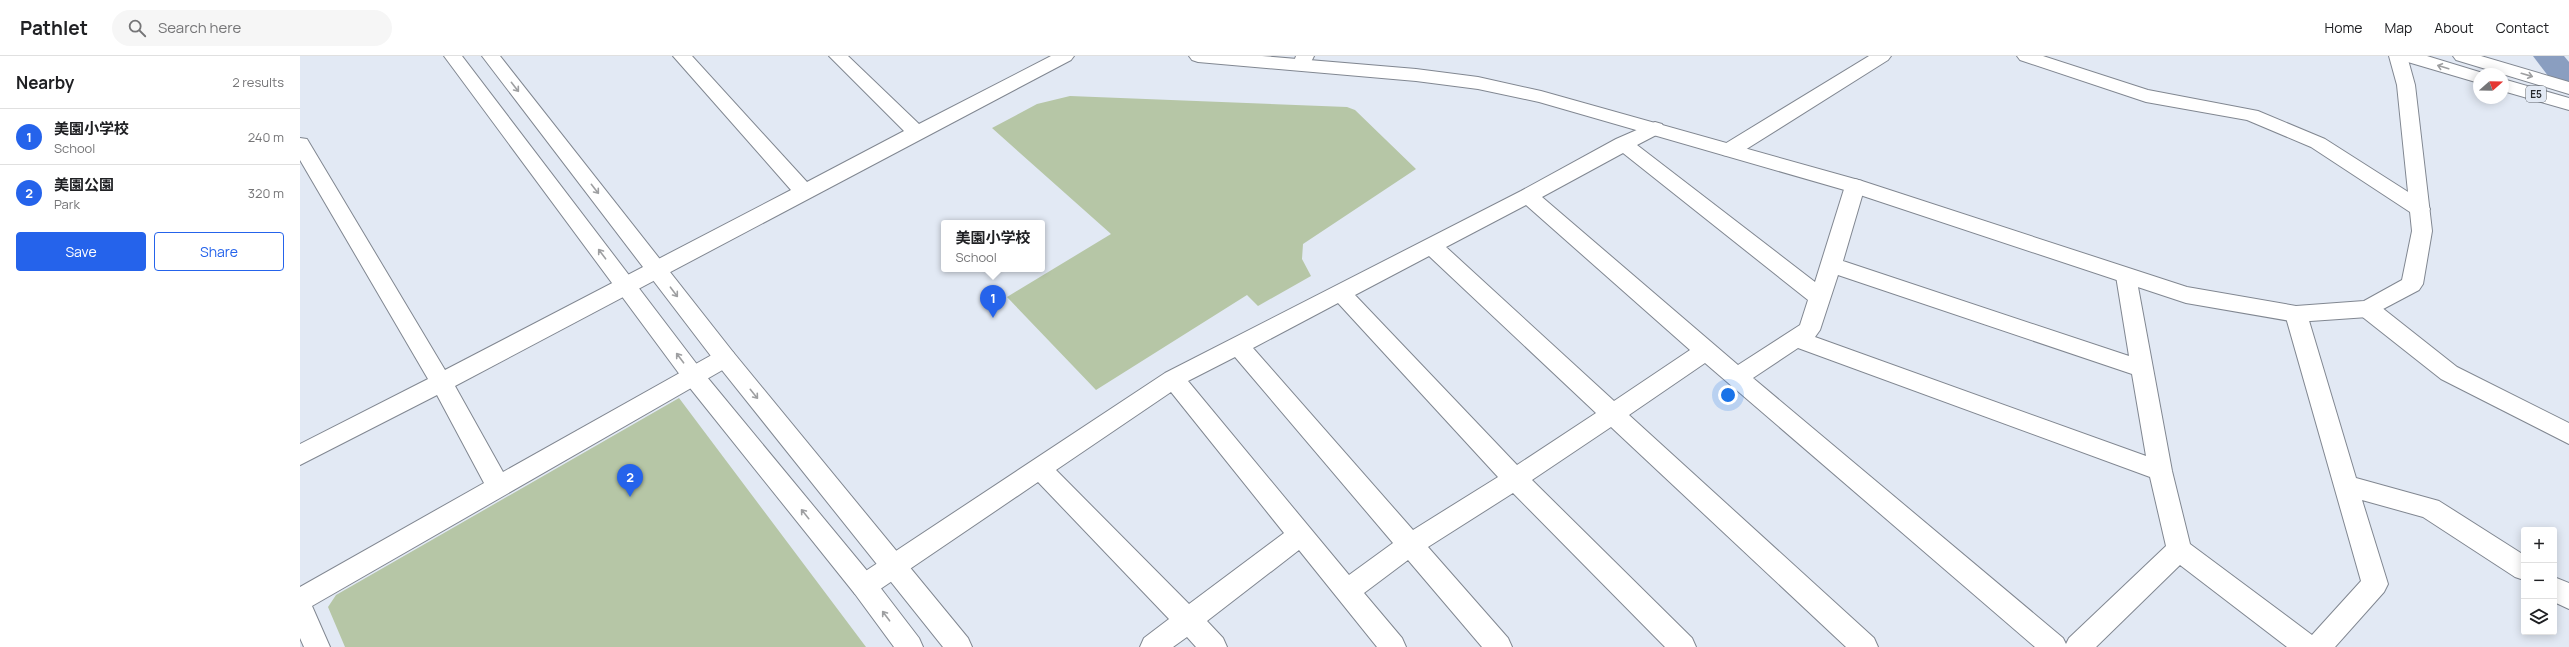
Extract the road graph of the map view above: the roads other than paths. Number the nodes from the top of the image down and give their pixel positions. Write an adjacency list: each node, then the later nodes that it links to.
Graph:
1 (453, 56): 30 (main road, one-way to 1)
2 (490, 56): 28 (main road, one-way to 28)
3 (682, 56): 23 (main road)
4 (838, 56): 18 (main road)
5 (1065, 56): 18 (main road)
6 (1198, 56): 12 (main road)
7 (1882, 56): 21 (main road)
8 (2026, 56): 25 (main road)
9 (2398, 56): 25 (main road)
10 (2407, 56): 13 (main road, one-way to 10)
11 (2462, 56): 15 (main road, E5, one-way to 15)
12 (1304, 60): 17 (main road)
13 (2473, 76)
14 (2509, 87): 16 (main road, E5)
15 (2569, 88)
16 (2569, 104)
17 (1655, 128): 20 (main road); 21 (main road)
18 (916, 132): 23 (main road)
19 (300, 144): 43 (main road)
20 (1623, 144): 24 (main road); 32 (main road)
21 (1730, 150): 22 (main road)
22 (1855, 186): 27 (main road); 29 (main road)
23 (804, 191): 28 (main road)
24 (1528, 196): 26 (main road); 37 (main road)
25 (2420, 209): 33 (main road)
26 (1431, 246): 31 (main road); 44 (main road)
27 (1831, 265): 32 (main road); 39 (main road)
28 (657, 269): 30 (main road); 38 (main road, one-way to 38)
29 (2126, 276): 34 (main road); 39 (main road)
30 (626, 286): 40 (main road, one-way to 30); 43 (main road)
31 (1340, 292): 36 (main road); 49 (main road)
32 (1820, 298): 35 (main road)
33 (2368, 309): 34 (main road); 45 (main road)
34 (2296, 314): 50 (main road)
35 (1797, 339): 41 (main road); 48 (main road)
36 (1238, 345): 42 (main road); 53 (main road)
37 (1706, 352): 41 (main road); 44 (main road)
38 (725, 358): 40 (main road); 55 (main road, one-way to 55)
39 (2143, 369): 48 (main road)
40 (694, 377): 51 (main road); 57 (main road, one-way to 40)
41 (1737, 377): 73 (main road)
42 (1173, 379): 47 (main road); 52 (main road)
43 (442, 384): 46 (main road); 51 (main road)
44 (1612, 414): 49 (main road); 72 (main road)
45 (2569, 434)
46 (300, 455)
47 (1039, 468): 55 (main road); 63 (main road)
48 (2160, 472): 54 (main road)
49 (1515, 480): 53 (main road); 71 (main road)
50 (2346, 485): 56 (main road); 76 (main road)
51 (499, 487): 61 (main road)
52 (1300, 535): 58 (main road); 63 (main road)
53 (1411, 544): 58 (main road); 70 (main road)
54 (2179, 550): 74 (main road); 75 (main road)
55 (894, 565): 57 (main road); 66 (main road)
56 (2521, 567)
57 (864, 586): 65 (main road, one-way to 57)
58 (1348, 590): 69 (main road)
59 (2557, 590): 60 (main road)
60 (2569, 598)
61 (300, 600)
62 (300, 608): 64 (main road)
63 (1188, 619): 67 (main road); 68 (main road)
64 (317, 647)
65 (910, 647)
66 (959, 647)
67 (1153, 647)
68 (1214, 647)
69 (1393, 647)
70 (1498, 647)
71 (1683, 647)
72 (1865, 647)
73 (2054, 647)
74 (2078, 647)
75 (2308, 647)
76 (2318, 647)

